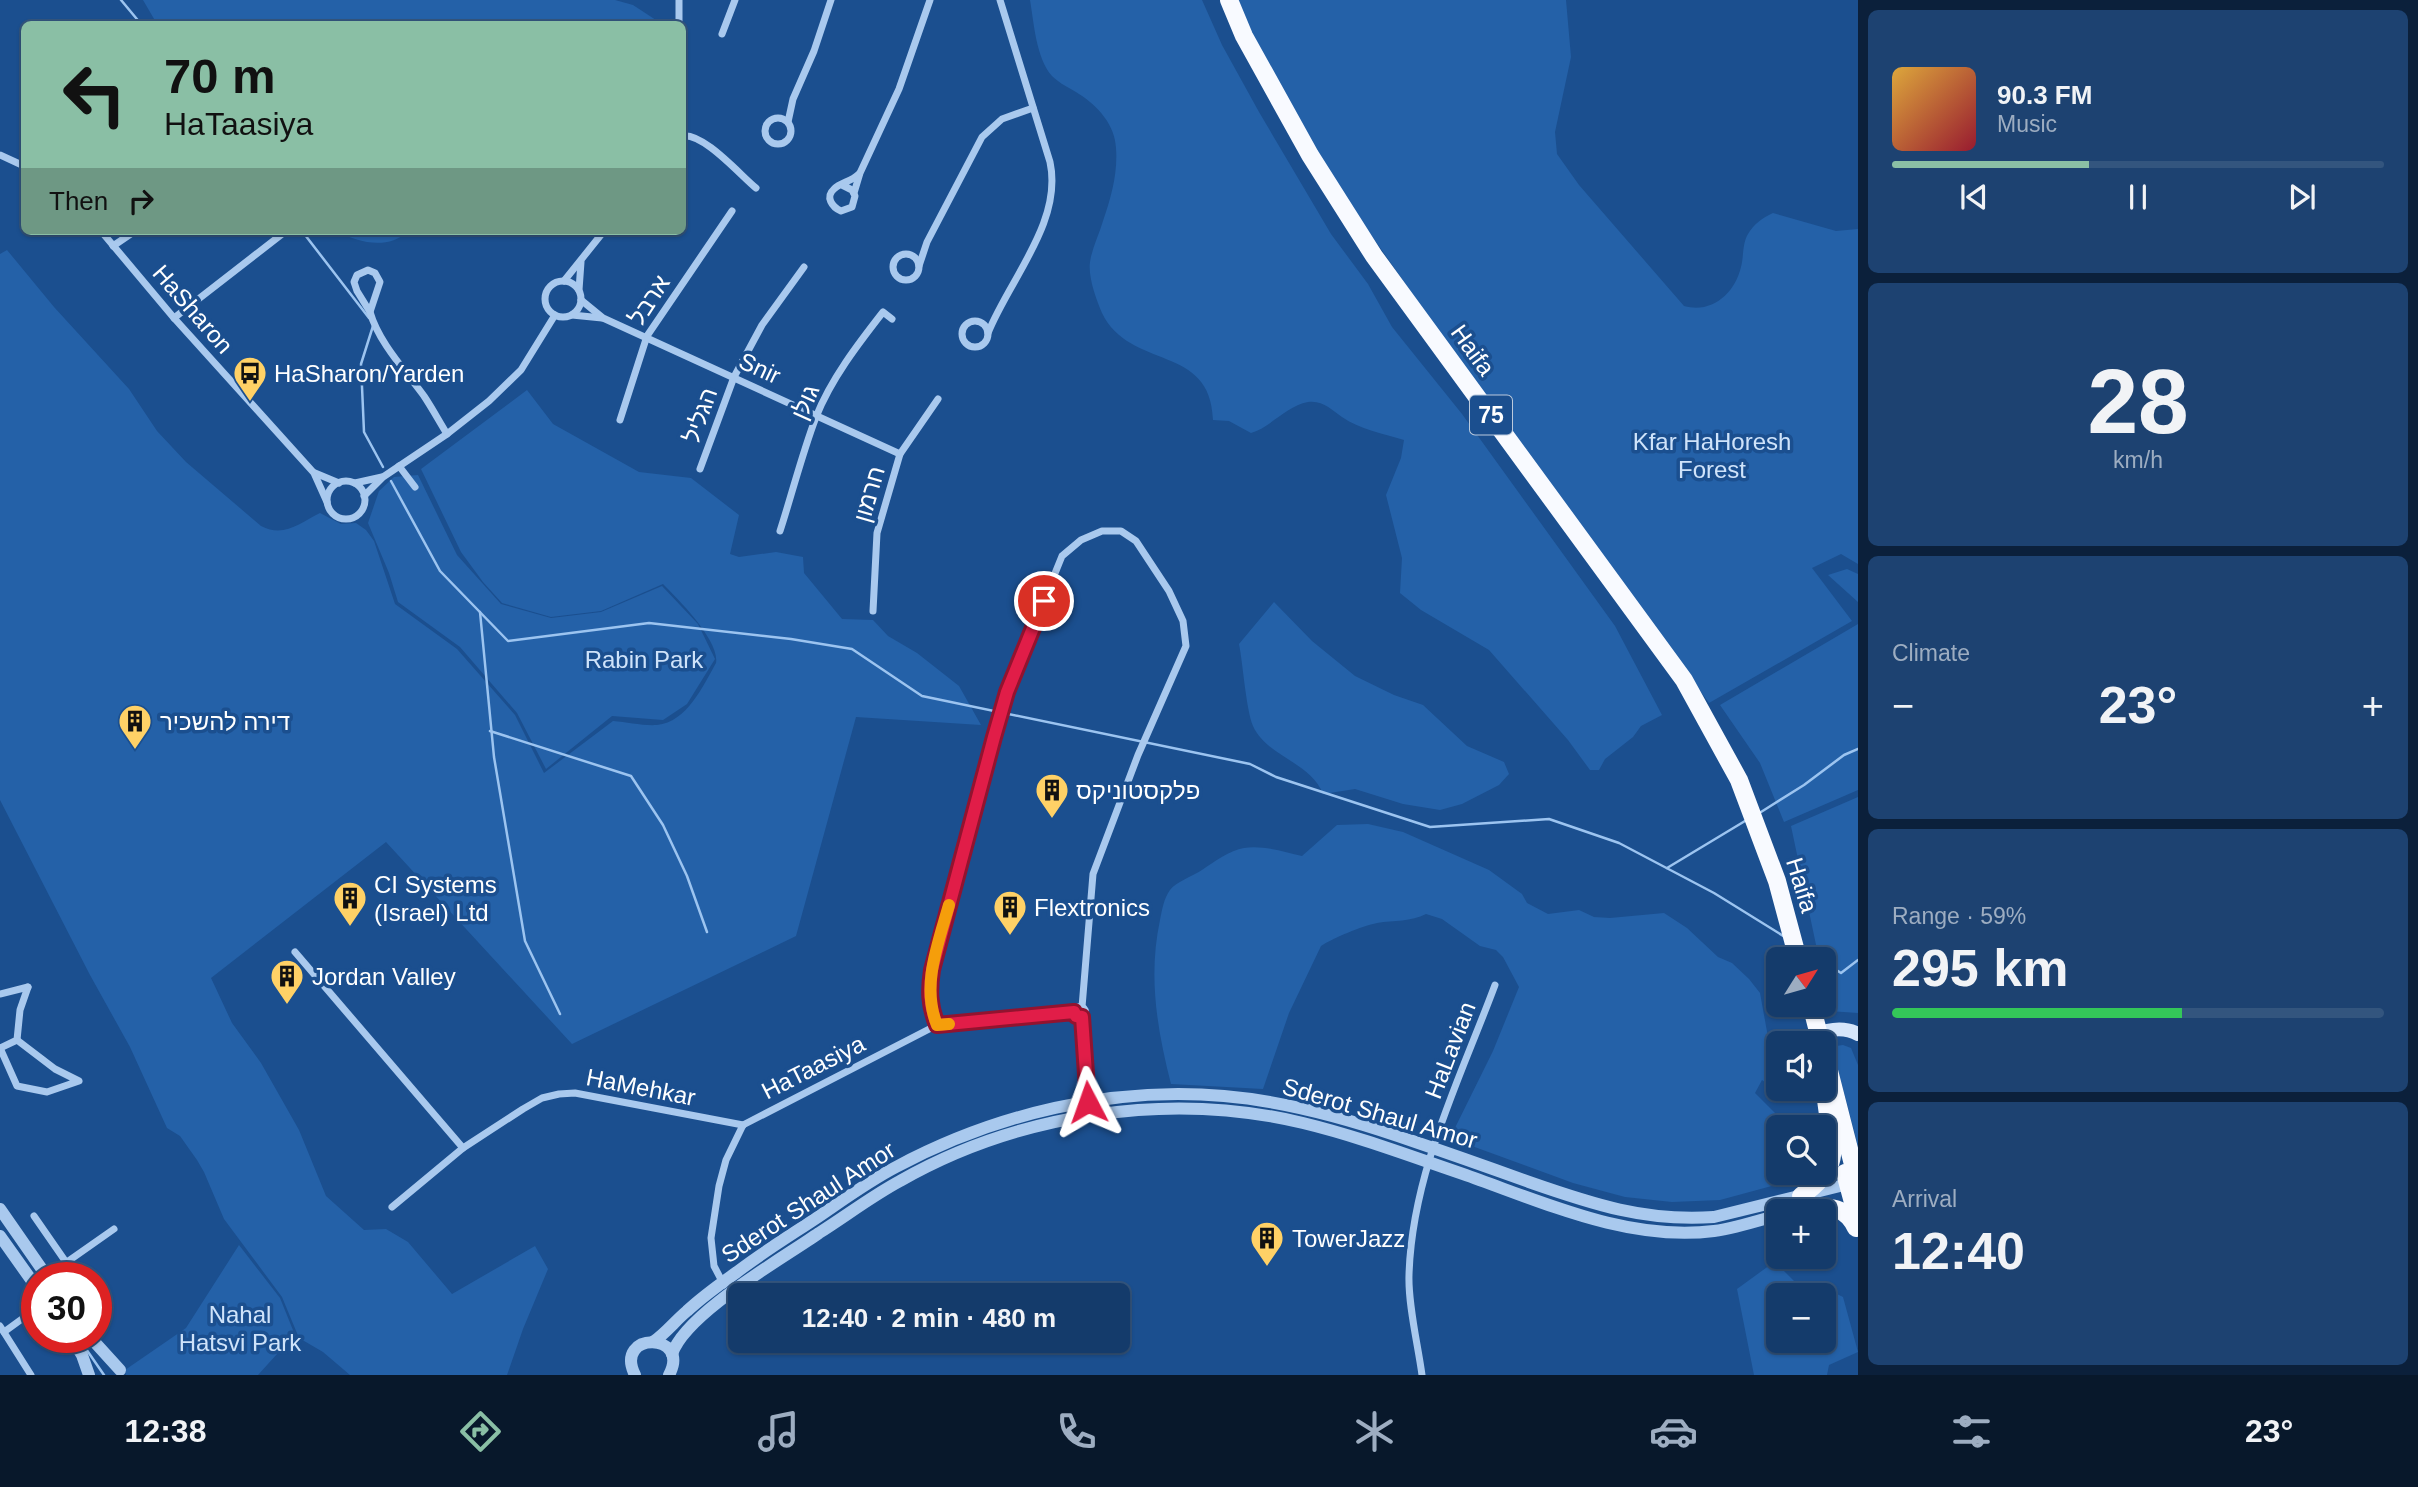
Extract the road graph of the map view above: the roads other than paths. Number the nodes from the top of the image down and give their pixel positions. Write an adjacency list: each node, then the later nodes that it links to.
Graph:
1 (679, 0): 7 (street)
2 (735, 0): 8 (street)
3 (831, 0): 9 (street)
4 (930, 0): 16 (street)
5 (1000, 0): 10 (street)
6 (1229, 0): 61 (highway, Haifa / 75)
7 (679, 21)
8 (722, 34)
9 (793, 99): 11 (street); 12 (street)
10 (1033, 108): 25 (street); 34 (street)
11 (775, 118): 12 (street); 12 (street)
12 (788, 122)
13 (686, 135): 18 (street)
14 (0, 155): 15 (street)
15 (21, 165)
16 (860, 173): 17 (street); 19 (street)
17 (842, 185): 19 (street); 19 (street)
18 (756, 188)
19 (854, 193)
20 (732, 211): 43 (street, ארבל)
21 (105, 235): 26 (street, HaSharon)
22 (129, 235): 26 (street)
23 (281, 235): 38 (street)
24 (601, 235): 28 (street)
25 (927, 242): 27 (street); 29 (street)
26 (113, 246): 38 (street, HaSharon)
27 (908, 255): 29 (street); 29 (street)
28 (581, 261): 31 (street); 32 (street)
29 (919, 266)
30 (804, 267): 44 (street, הגליל)
31 (564, 281): 32 (street); 36 (street)
32 (579, 290): 33 (street)
33 (581, 300): 37 (street); 39 (street, Snir)
34 (999, 307): 41 (street); 42 (street)
35 (370, 312): 35 (street); 48 (street)
36 (555, 315): 37 (street); 48 (street)
37 (571, 315): 39 (street, Snir)
38 (174, 318): 52 (street, HaSharon)
39 (603, 318): 43 (street, Snir)
40 (892, 319): 46 (street, גולן)
41 (978, 321): 42 (street); 42 (street)
42 (988, 333)
43 (647, 336): 44 (street, Snir); 47 (street, ארבל)
44 (734, 377): 46 (street, Snir); 51 (street, הגליל)
45 (938, 399): 49 (street, חרמון)
46 (817, 415): 49 (street, Snir); 59 (street, גולן)
47 (620, 420)
48 (447, 434): 50 (street)
49 (900, 454): 60 (street, חרמון)
50 (398, 466): 53 (street); 56 (street)
51 (700, 470)
52 (314, 473): 54 (street, HaSharon); 58 (street, HaSharon)
53 (383, 477): 55 (street); 57 (street)
54 (339, 483): 55 (street); 58 (street)
55 (355, 483): 57 (street)
56 (415, 487)
57 (365, 496): 58 (street)
58 (327, 502)
59 (780, 531)
60 (873, 611)
61 (1756, 827): 62 (highway, Haifa / 75); 63 (highway, Haifa / 75)
62 (1786, 947)
63 (1795, 947)
64 (295, 952): 81 (street)
65 (1495, 985): 82 (street, HaLavian)
66 (0, 994): 73 (street)
67 (1082, 1007): 68 (street); 69 (street); 70 (street)
68 (1074, 1012): 69 (street); 70 (street, HaTaasiya)
69 (1082, 1017): 78 (street)
70 (937, 1025): 80 (street, HaTaasiya)
71 (1834, 1031): 72 (main road)
72 (1858, 1034)
73 (17, 1040): 74 (street); 74 (street)
74 (0, 1048)
75 (1825, 1101): 85 (highway)
76 (1826, 1101): 84 (highway)
77 (1835, 1101): 84 (highway)
78 (1088, 1102): 79 (street); 82 (street, Sderot Shaul Amor); 100 (street, Sderot Shaul Amor)
79 (1090, 1116): 83 (street, Sderot Shaul Amor); 101 (street, Sderot Shaul Amor)
80 (743, 1125): 81 (street, HaMehkar); 100 (street, HaTaasiya)
81 (463, 1148): 87 (street, HaMehkar)
82 (1433, 1148): 83 (street, HaLavian); 90 (street, Sderot Shaul Amor)
83 (1428, 1162): 92 (street, Sderot Shaul Amor); 115 (street, HaLavian)
84 (1855, 1188): 86 (street, Sderot Shaul Amor); 93 (highway)
85 (1806, 1199)
86 (1820, 1199)
87 (392, 1207)
88 (0, 1209): 97 (street)
89 (1836, 1209): 95 (highway)
90 (1766, 1210)
91 (34, 1216): 98 (street)
92 (1766, 1219)
93 (1858, 1221)
94 (114, 1228): 98 (street)
95 (1858, 1233)
96 (0, 1236): 99 (street)
97 (37, 1262)
98 (66, 1262)
99 (21, 1266)
100 (722, 1282): 102 (street, HaTaasiya); 106 (street, Sderot Shaul Amor)
101 (747, 1283)
102 (728, 1292)
103 (728, 1297): 109 (street, Sderot Shaul Amor)
104 (21, 1318): 105 (street)
105 (2, 1329): 111 (street)
106 (653, 1342): 109 (street); 113 (street, Sderot Shaul Amor)
107 (81, 1353): 112 (street)
108 (104, 1353): 110 (street)
109 (672, 1354): 114 (street)
110 (122, 1373): 112 (street)
111 (31, 1375)
112 (90, 1375)
113 (635, 1375)
114 (670, 1375)
115 (1422, 1375)

